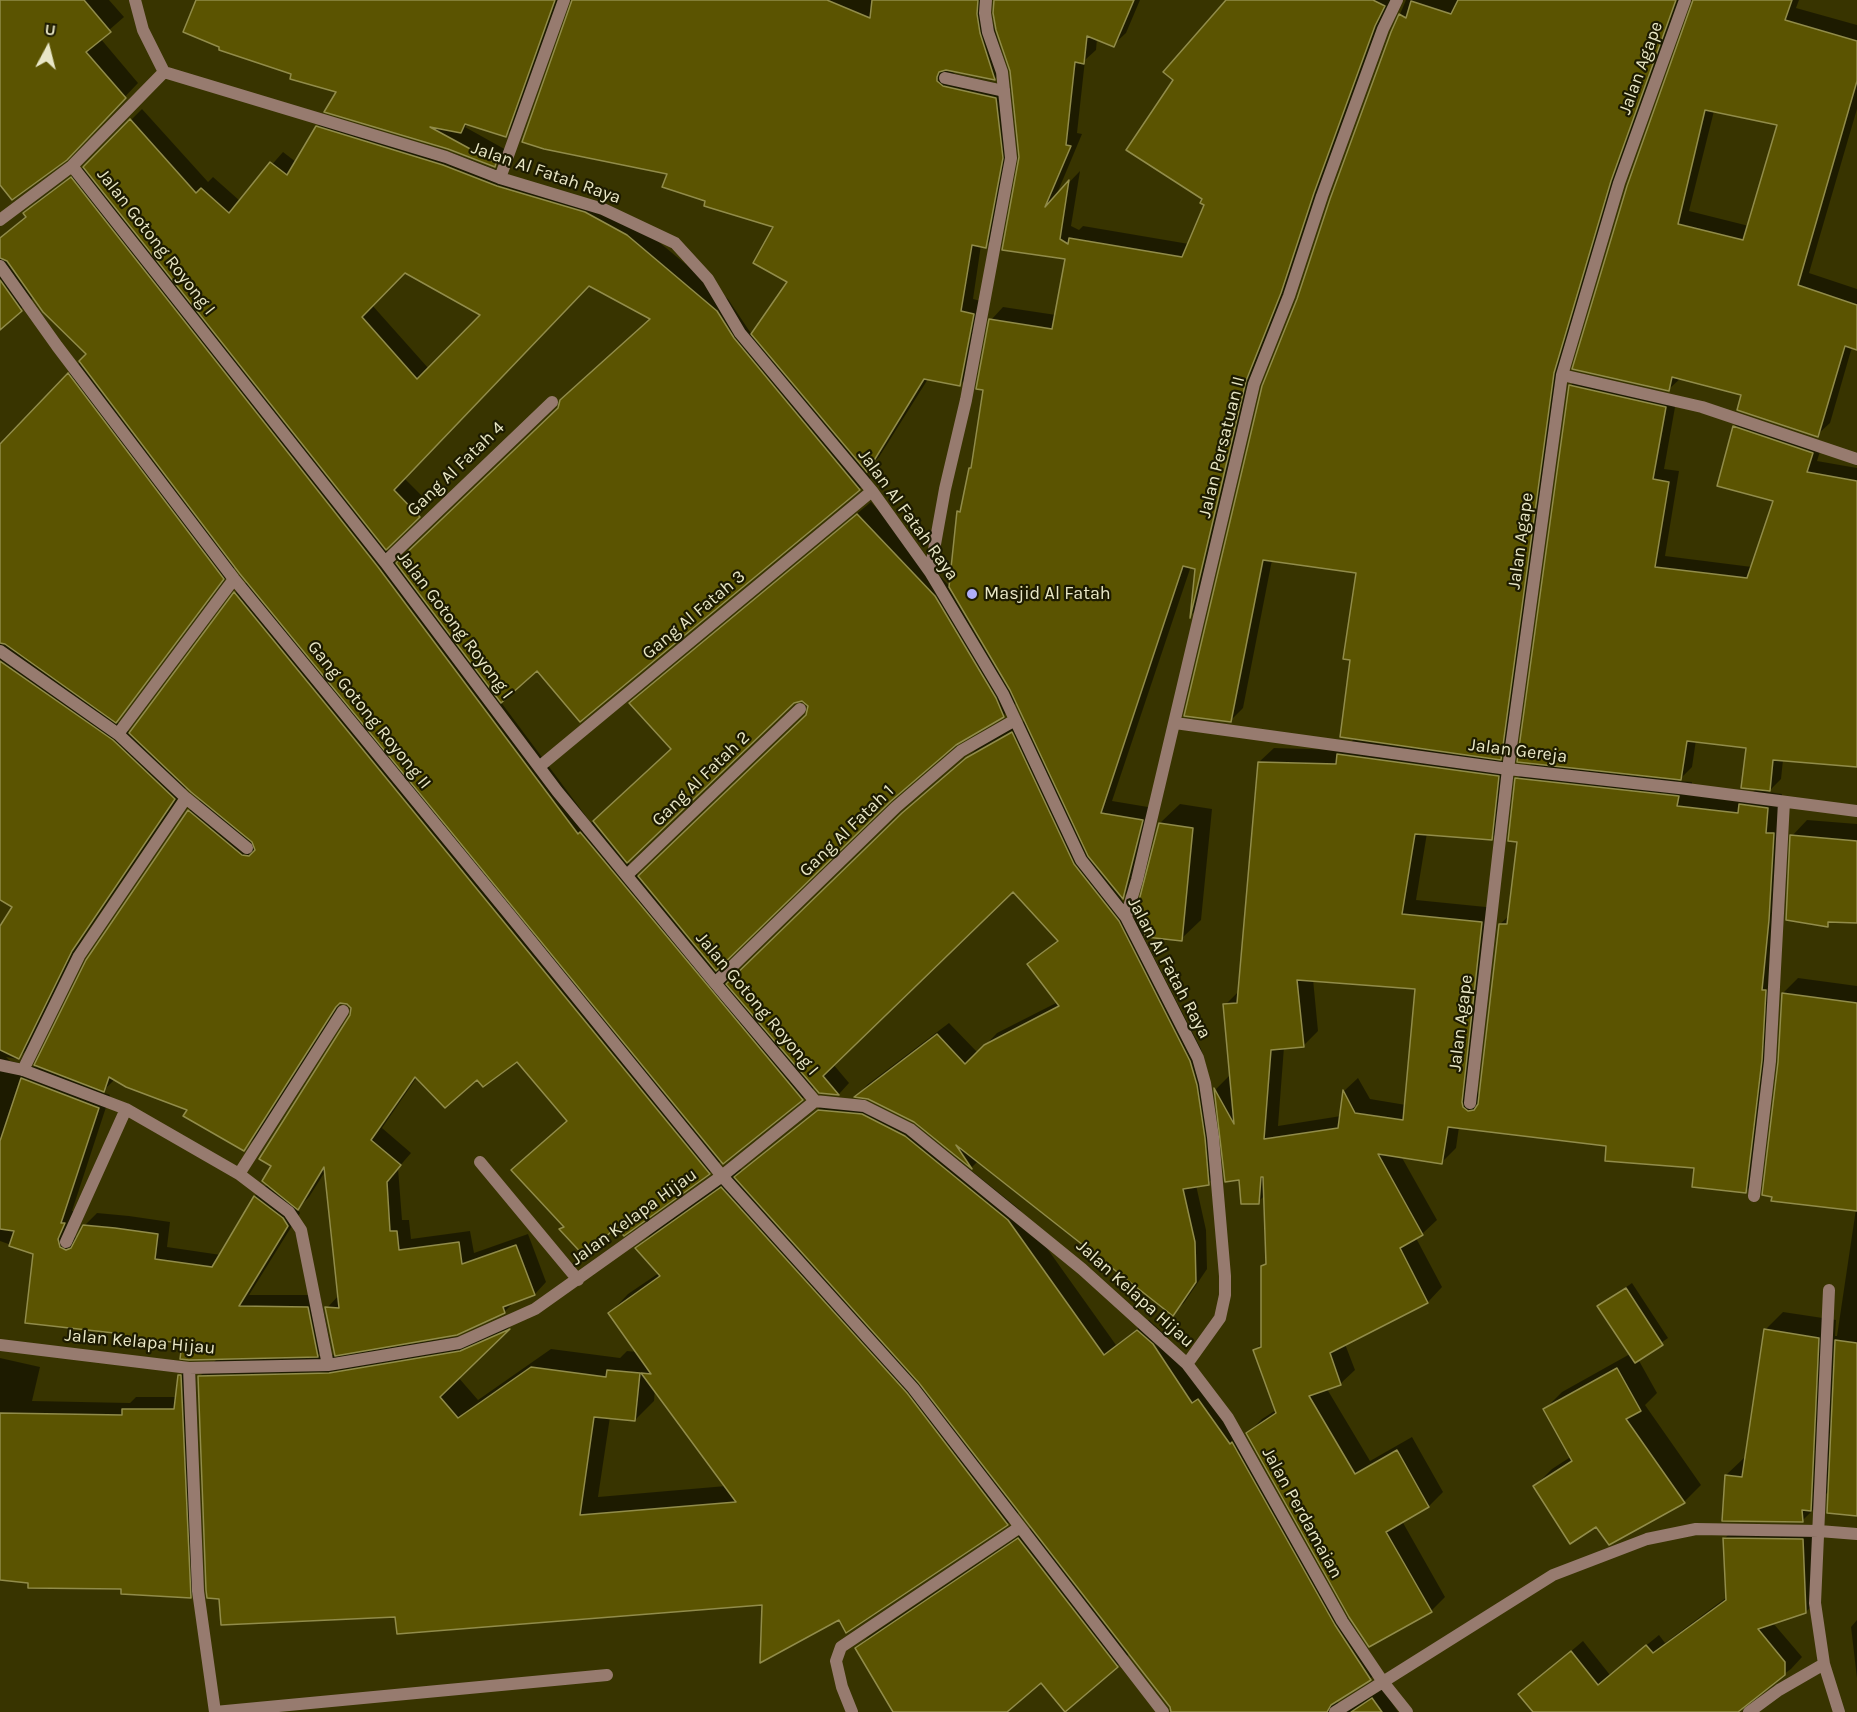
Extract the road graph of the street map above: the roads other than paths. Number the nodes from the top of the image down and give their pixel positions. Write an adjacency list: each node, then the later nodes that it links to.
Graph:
1 (135, 0): 6 (street)
2 (564, 0): 10 (street)
3 (986, 0): 8 (street)
4 (1397, 0): 23 (street, Jalan Persatuan II)
5 (1685, 0): 13 (street, Jalan Agape)
6 (164, 72): 9 (street); 10 (street, Jalan Al Fatah Raya)
7 (945, 78): 8 (street)
8 (1004, 91): 18 (street)
9 (72, 166): 11 (street); 17 (street, Jalan Gotong Royong I)
10 (500, 178): 16 (street, Jalan Al Fatah Raya)
11 (0, 220)
12 (0, 267): 19 (street, Gang Gotong Royong II)
13 (1562, 375): 15 (street); 26 (street, Jalan Agape)
14 (552, 402): 17 (street, Gang Al Fatah 4)
15 (1857, 459)
16 (872, 491): 18 (street, Jalan Al Fatah Raya); 25 (street, Gang Al Fatah 3)
17 (385, 562): 25 (street, Jalan Gotong Royong I)
18 (930, 572): 22 (street, Jalan Al Fatah Raya)
19 (234, 579): 24 (street); 42 (street, Gang Gotong Royong II)
20 (0, 651): 24 (street)
21 (800, 709): 31 (street, Gang Al Fatah 2)
22 (1015, 720): 32 (street, Jalan Al Fatah Raya); 33 (street, Gang Al Fatah 1)
23 (1175, 723): 26 (street, Jalan Gereja); 32 (street, Jalan Persatuan II)
24 (118, 734): 27 (street)
25 (539, 767): 31 (street, Jalan Gotong Royong I)
26 (1508, 769): 28 (street, Jalan Gereja); 38 (street, Jalan Agape)
27 (186, 798): 30 (street); 36 (street)
28 (1784, 802): 29 (street, Jalan Gereja); 43 (street)
29 (1857, 811)
30 (247, 848)
31 (627, 875): 33 (street, Jalan Gotong Royong I)
32 (1126, 917): 48 (street, Jalan Al Fatah Raya)
33 (715, 983): 37 (street, Jalan Gotong Royong I)
34 (343, 1011): 41 (street)
35 (0, 1065): 36 (street)
36 (23, 1070): 39 (street)
37 (815, 1101): 42 (street, Jalan Kelapa Hijau); 48 (street, Jalan Kelapa Hijau)
38 (1470, 1103)
39 (126, 1109): 41 (street); 44 (street)
40 (480, 1162): 45 (street)
41 (239, 1174): 49 (street)
42 (722, 1176): 45 (street, Jalan Kelapa Hijau); 51 (street, Gang Gotong Royong II)
43 (1754, 1196)
44 (66, 1242)
45 (578, 1280): 49 (street, Jalan Kelapa Hijau)
46 (1829, 1290): 52 (street)
47 (0, 1345): 50 (street, Jalan Kelapa Hijau)
48 (1187, 1364): 56 (street, Jalan Perdamaian)
49 (328, 1365): 50 (street, Jalan Kelapa Hijau)
50 (189, 1368): 57 (street)
51 (1020, 1527): 58 (street); 59 (street, Gang Gotong Royong II)
52 (1819, 1531): 53 (street); 54 (street); 56 (street)
53 (1857, 1534)
54 (1824, 1664): 62 (street); 63 (street)
55 (607, 1676): 57 (street)
56 (1383, 1682): 60 (street); 61 (street, Jalan Perdamaian)
57 (215, 1712)
58 (852, 1712)
59 (1163, 1712)
60 (1335, 1712)
61 (1407, 1712)
62 (1749, 1712)
63 (1839, 1712)

